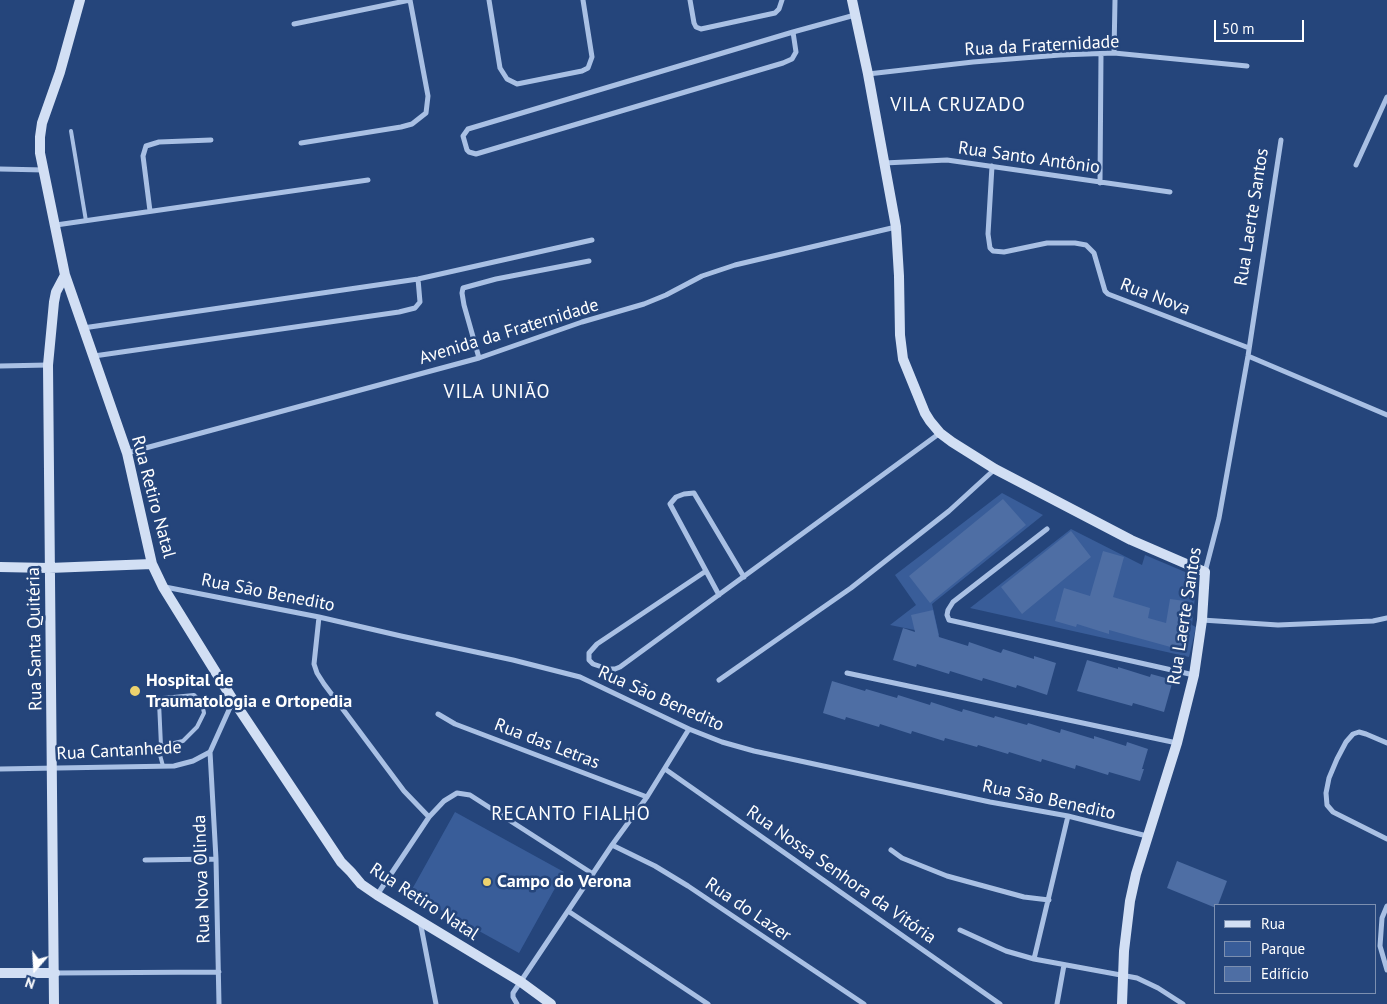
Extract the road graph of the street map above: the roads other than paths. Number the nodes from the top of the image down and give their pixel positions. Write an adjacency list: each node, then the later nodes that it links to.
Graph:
1 (80, 0): 25 (street, Rua Retiro Natal)
2 (410, 0): 10 (street); 20 (street)
3 (489, 0): 4 (street)
4 (583, 0)
5 (690, 0): 6 (street)
6 (782, 0)
7 (852, 0): 9 (street)
8 (1115, 0): 12 (street)
9 (855, 15): 11 (street); 15 (street)
10 (294, 24)
11 (792, 32): 11 (street)
12 (1114, 53): 13 (street, Rua da Fraternidade); 14 (street, Rua da Fraternidade)
13 (1101, 54): 15 (street, Rua da Fraternidade); 27 (street)
14 (1246, 66)
15 (868, 74): 21 (street)
16 (1387, 97): 22 (street)
17 (71, 131): 30 (lane)
18 (211, 140): 29 (street)
19 (1281, 140): 38 (street, Rua Laerte Santos)
20 (301, 143)
21 (884, 163): 23 (street, Rua Santo Antônio); 32 (street)
22 (1356, 165)
23 (992, 166): 27 (street, Rua Santo Antônio); 38 (street, Rua Nova)
24 (0, 169): 25 (street)
25 (44, 170): 31 (street, Rua Retiro Natal)
26 (368, 180): 29 (street)
27 (1100, 183): 28 (street, Rua Santo Antônio)
28 (1170, 192)
29 (150, 212): 30 (street)
30 (86, 221): 31 (street)
31 (56, 225): 35 (street, Rua Retiro Natal)
32 (896, 227): 41 (street, Avenida da Fraternidade); 45 (street)
33 (592, 240): 36 (street)
34 (589, 261): 41 (street)
35 (65, 275): 37 (street, Rua Retiro Natal); 42 (street, Rua Santa Quitéria)
36 (418, 280): 37 (street); 39 (street)
37 (83, 328): 39 (street, Rua Retiro Natal)
38 (1249, 348): 40 (street, Rua Laerte Santos)
39 (94, 356): 46 (street, Rua Retiro Natal)
40 (1248, 356): 44 (street); 53 (street, Rua Laerte Santos)
41 (478, 358): 46 (street, Avenida da Fraternidade)
42 (48, 365): 43 (street); 51 (street, Rua Santa Quitéria)
43 (0, 366)
44 (1387, 415)
45 (940, 434): 47 (street); 54 (street)
46 (127, 453): 49 (street, Rua Retiro Natal)
47 (995, 469): 53 (street); 62 (street)
48 (1047, 529): 61 (street)
49 (152, 564): 51 (street); 55 (street, Rua Retiro Natal)
50 (0, 567): 51 (street)
51 (50, 568): 71 (street, Rua Santa Quitéria)
52 (706, 571): 54 (street); 56 (street); 56 (street)
53 (1205, 572): 59 (street, Rua Laerte Santos)
54 (744, 577): 56 (street)
55 (163, 587): 57 (street, Rua São Benedito); 63 (street, Rua Retiro Natal)
56 (719, 595)
57 (319, 616): 65 (street, Rua São Benedito); 76 (street)
58 (1387, 618): 59 (street)
59 (1202, 620): 61 (street, Rua Laerte Santos)
60 (847, 674): 66 (street)
61 (1194, 674): 66 (street, Rua Laerte Santos)
62 (719, 680)
63 (233, 700): 69 (street); 84 (street, Rua Retiro Natal)
64 (438, 714): 74 (street, Rua das Letras)
65 (690, 729): 73 (street); 75 (street, Rua São Benedito)
66 (1177, 743): 77 (street, Rua Laerte Santos)
67 (1387, 743): 78 (street)
68 (161, 746): 68 (lane); 70 (lane)
69 (210, 752): 70 (street, Rua Cantanhede); 81 (street, Rua Nova Olinda)
70 (162, 766): 71 (street, Rua Cantanhede)
71 (53, 768): 72 (street, Rua Cantanhede); 93 (street, Rua Santa Quitéria)
72 (0, 769)
73 (665, 769): 74 (street); 105 (street, Rua Nossa Senhora da Vitória)
74 (647, 797): 79 (street)
75 (1068, 816): 77 (street, Rua São Benedito); 85 (street)
76 (429, 817): 83 (street); 84 (street)
77 (1147, 836): 96 (street, Rua Laerte Santos)
78 (1387, 839)
79 (612, 845): 83 (street); 104 (street, Rua do Lazer)
80 (891, 850): 85 (street)
81 (216, 859): 82 (street); 94 (street, Rua Nova Olinda)
82 (145, 860)
83 (593, 874): 87 (street)
84 (377, 895): 88 (street, Rua Retiro Natal)
85 (1049, 900): 90 (street)
86 (1387, 906): 92 (street)
87 (568, 911): 97 (street); 103 (street)
88 (420, 921): 97 (street, Rua Retiro Natal); 100 (street)
89 (960, 930): 90 (street)
90 (1034, 959): 91 (street)
91 (1064, 965): 96 (street); 106 (street)
92 (1387, 970)
93 (55, 972): 94 (street); 95 (street); 98 (street, Rua Santa Quitéria)
94 (218, 972): 99 (street, Rua Nova Olinda)
95 (0, 973)
96 (1122, 976): 107 (street, Rua Laerte Santos); 108 (street)
97 (521, 982): 101 (street); 102 (street, Rua Retiro Natal)
98 (54, 1004)
99 (219, 1004)
100 (436, 1004)
101 (516, 1004)
102 (551, 1004)
103 (708, 1004)
104 (864, 1004)
105 (1000, 1004)
106 (1057, 1004)
107 (1122, 1004)
108 (1183, 1004)

